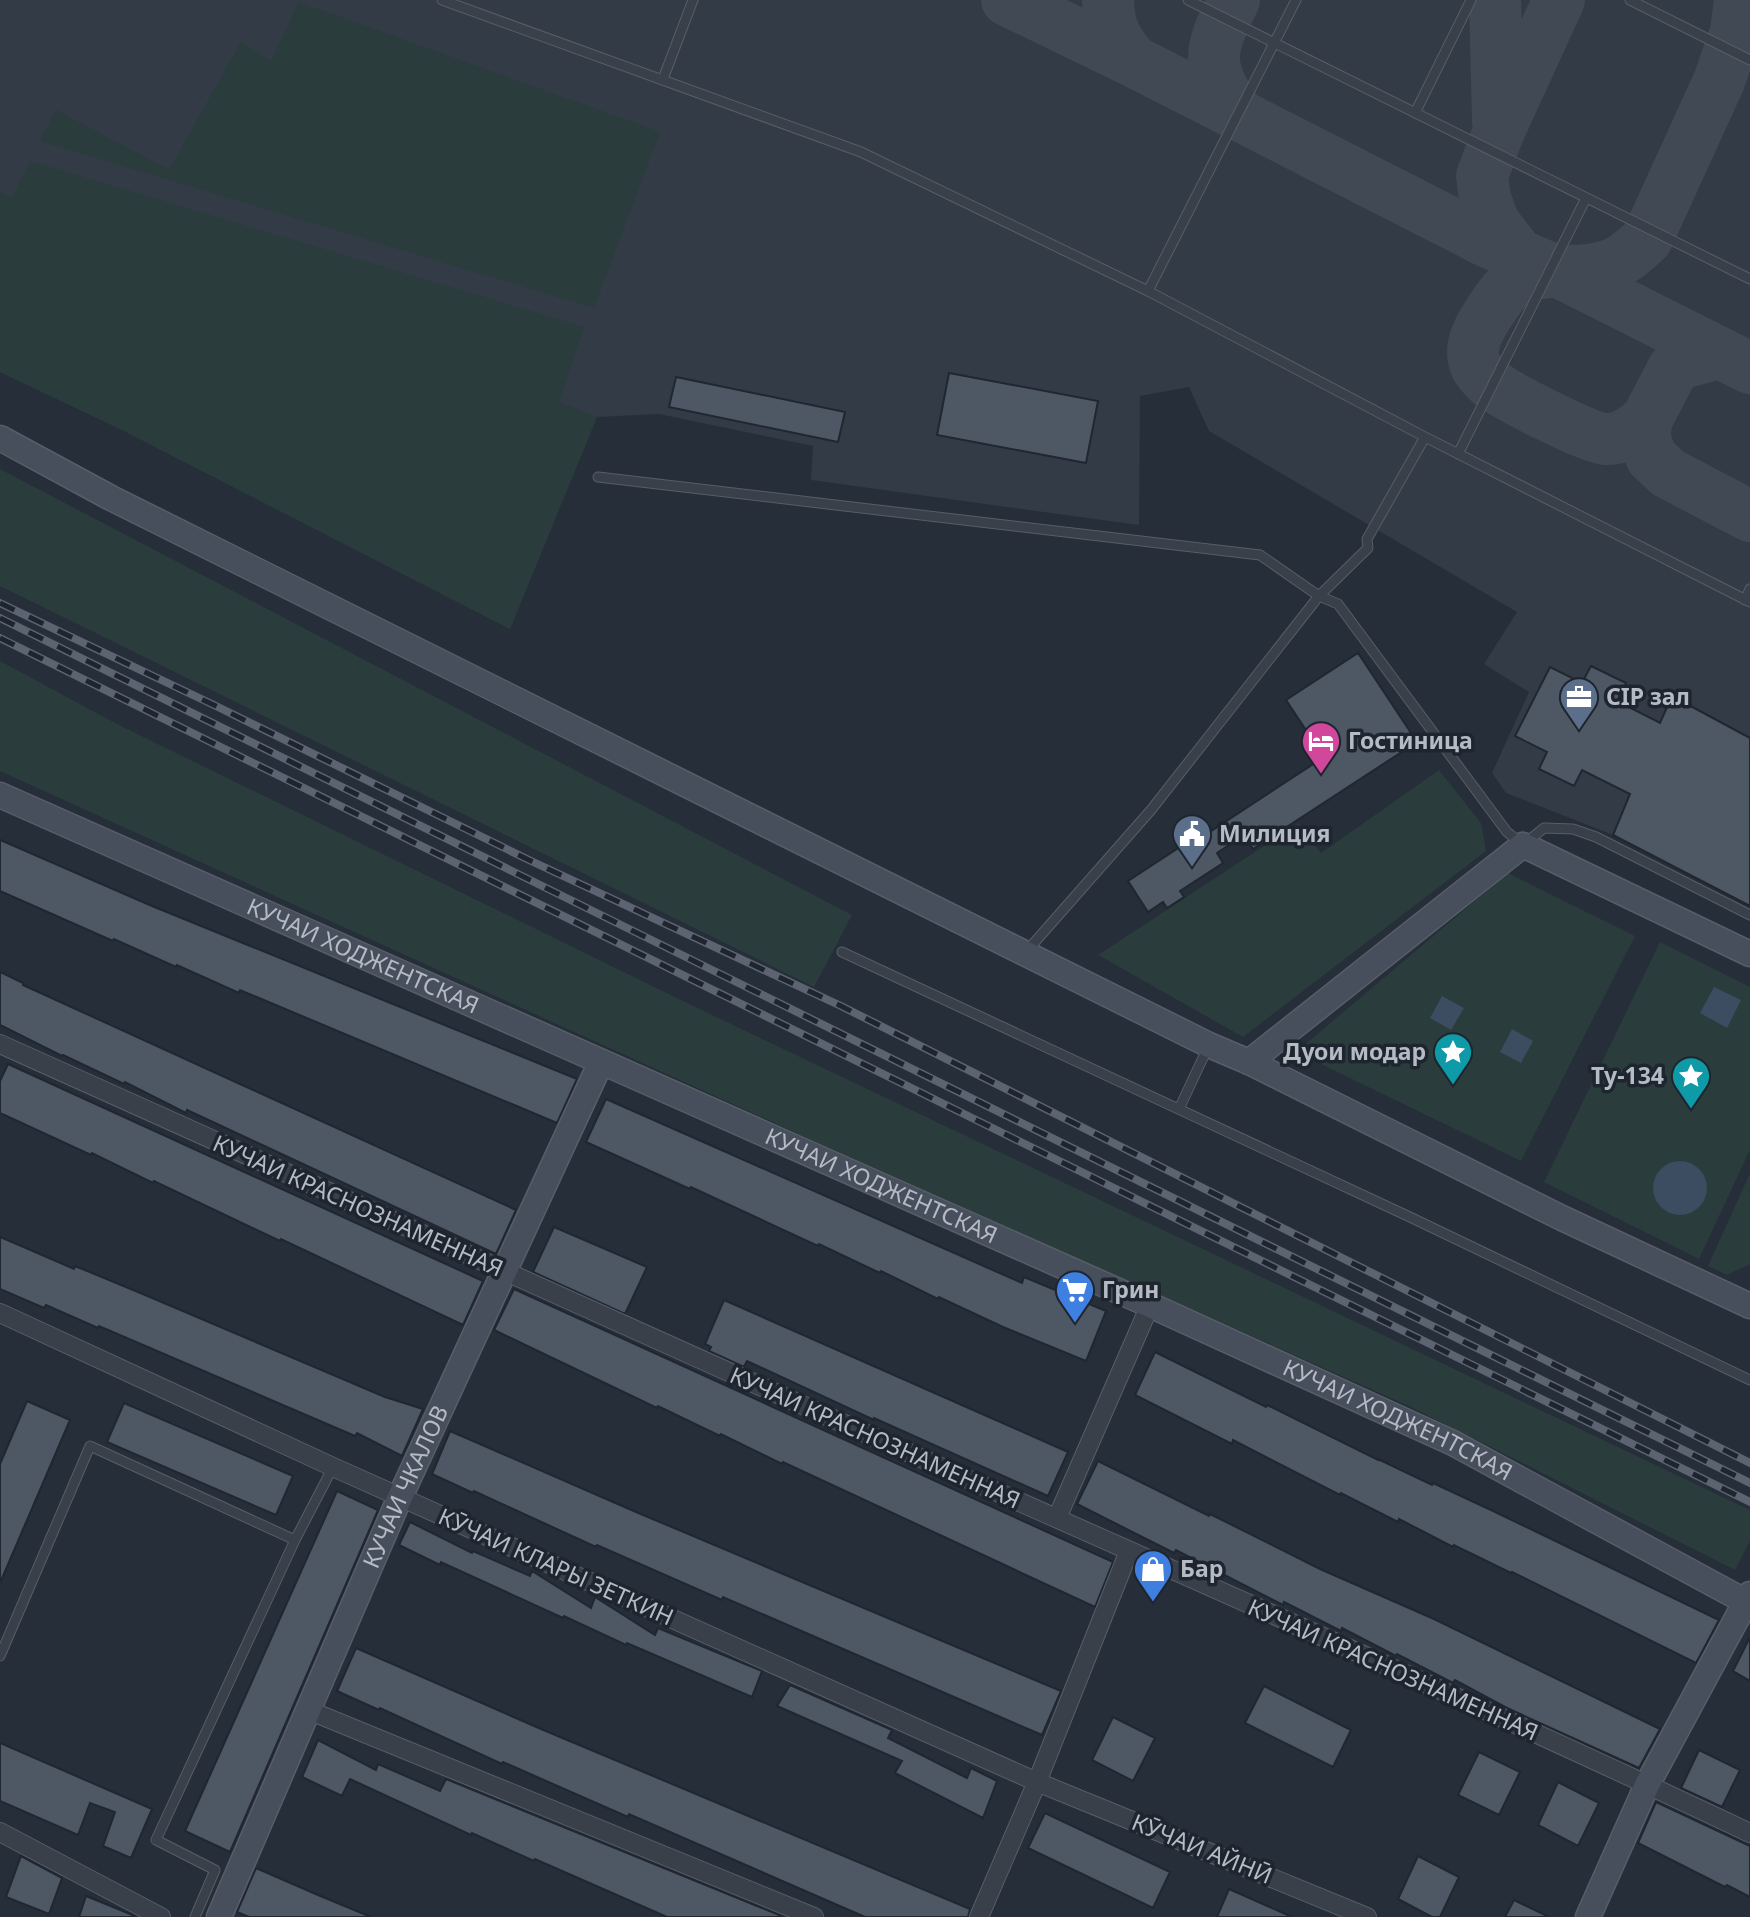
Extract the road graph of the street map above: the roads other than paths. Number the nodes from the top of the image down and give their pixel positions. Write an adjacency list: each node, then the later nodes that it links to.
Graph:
1 (442, 0): 9 (lane)
2 (693, 0): 9 (lane)
3 (1188, 0): 7 (lane)
4 (1296, 0): 7 (lane)
5 (1471, 0): 10 (lane)
6 (1630, 0): 8 (lane)
7 (1275, 43): 10 (lane); 13 (lane)
8 (1750, 60)
9 (663, 79): 13 (lane)
10 (1415, 113): 11 (lane)
11 (1586, 198): 12 (lane); 16 (lane)
12 (1750, 279)
13 (1148, 291): 14 (lane)
14 (1425, 437): 16 (lane); 19 (lane)
15 (0, 438): 25 (street)
16 (1458, 454): 20 (lane)
17 (598, 477): 19 (lane)
18 (1750, 589): 20 (lane)
19 (1319, 596): 22 (lane); 25 (lane)
20 (1747, 601)
21 (0, 795): 29 (street, КУЧАИ ХОДЖЕНТСКАЯ)
22 (1523, 845): 23 (lane); 26 (street); 30 (street)
23 (1750, 915)
24 (842, 952): 31 (lane)
25 (1025, 953): 28 (street)
26 (1750, 954)
27 (0, 1044): 32 (street, КУЧАИ КРАСНОЗНАМЕННАЯ)
28 (1209, 1045): 30 (street); 31 (lane)
29 (601, 1062): 32 (street, КУЧАИ ЧКАЛОВ); 34 (street, КУЧАИ ХОДЖЕНТСКАЯ)
30 (1248, 1062): 33 (street)
31 (1179, 1109): 36 (lane)
32 (504, 1273): 38 (street, КУЧАИ ЧКАЛОВ); 39 (street, КУЧАИ КРАСНОЗНАМЕННАЯ)
33 (1743, 1296)
34 (1150, 1304): 39 (street); 42 (street, КУЧАИ ХОДЖЕНТСКАЯ)
35 (0, 1313): 37 (street, КӮЧАИ КЛАРЫ ЗЕТКИН)
36 (1750, 1380)
37 (332, 1467): 38 (street, КӮЧАИ КЛАРЫ ЗЕТКИН); 40 (lane)
38 (400, 1497): 44 (street, КУЧАИ ЧКАЛОВ); 45 (street, КӮЧАИ КЛАРЫ ЗЕТКИН)
39 (1057, 1518): 41 (street, КУЧАИ КРАСНОЗНАМЕННАЯ)
40 (295, 1540): 43 (lane); 50 (lane)
41 (1129, 1550): 45 (street); 46 (street, КУЧАИ КРАСНОЗНАМЕННАЯ)
42 (1749, 1600): 46 (street)
43 (0, 1656)
44 (308, 1710): 51 (street, КУЧАИ ЧКАЛОВ); 52 (street)
45 (1037, 1782): 53 (street); 54 (street, КӮЧАИ АЙНӢ)
46 (1647, 1785): 48 (street, КУЧАИ КРАСНОЗНАМЕННАЯ); 55 (street)
47 (0, 1832): 49 (street)
48 (1750, 1833)
49 (161, 1917)
50 (195, 1917)
51 (219, 1917)
52 (814, 1917)
53 (979, 1917)
54 (1367, 1917)
55 (1588, 1917)

